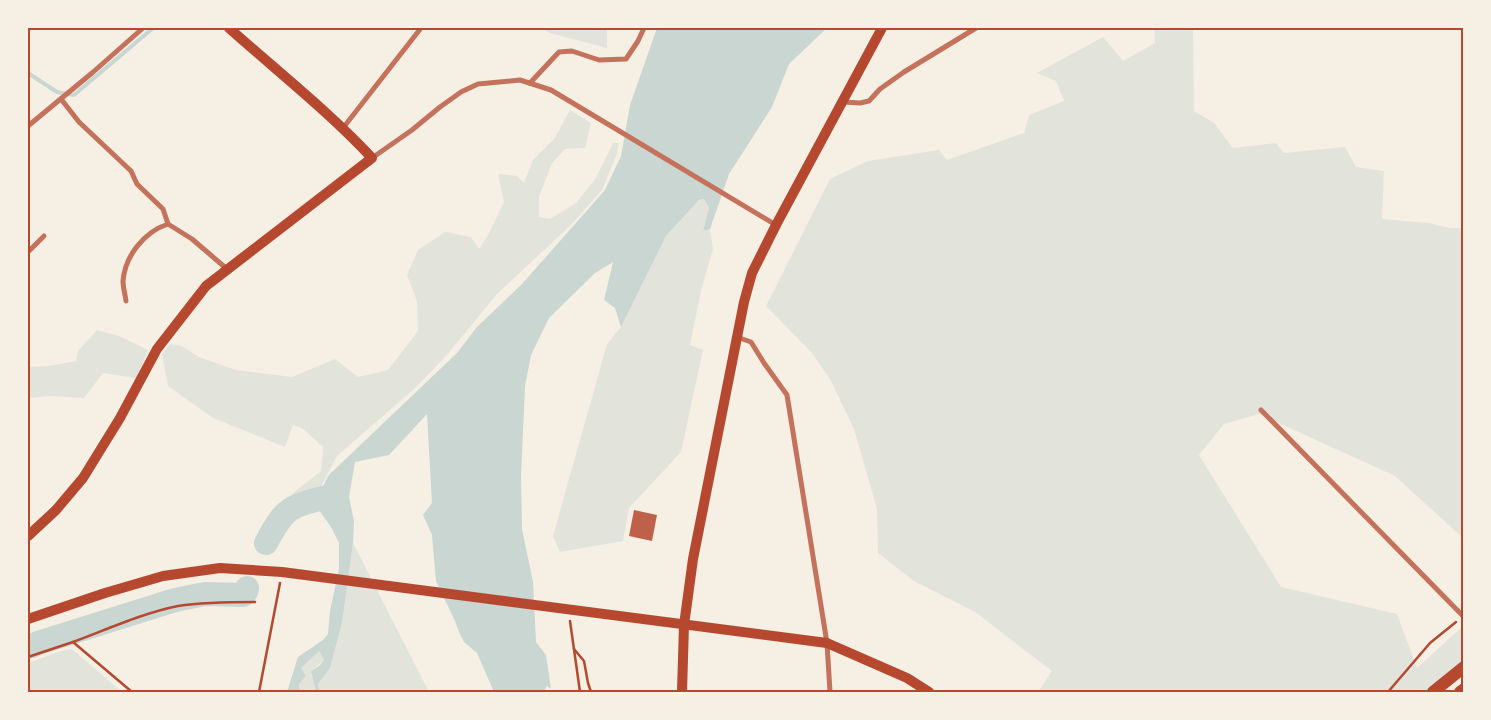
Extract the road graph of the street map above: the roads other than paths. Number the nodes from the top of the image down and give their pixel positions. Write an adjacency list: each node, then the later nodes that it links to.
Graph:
1 (142, 28): 8 (street)
2 (230, 28): 11 (main road)
3 (419, 28): 11 (street)
4 (644, 28): 7 (street)
5 (882, 28): 9 (main road)
6 (976, 28): 9 (street)
7 (530, 83): 12 (street); 14 (street)
8 (61, 98): 10 (street); 13 (street)
9 (843, 102): 14 (main road)
10 (28, 126)
11 (343, 128): 12 (main road)
12 (372, 158): 17 (main road)
13 (168, 224): 17 (street); 18 (street)
14 (776, 225): 19 (main road)
15 (44, 236): 16 (street)
16 (28, 252)
17 (227, 269): 21 (main road)
18 (126, 301)
19 (736, 337): 24 (main road); 25 (street)
20 (1261, 410): 22 (street)
21 (28, 536)
22 (1463, 616)
23 (28, 619): 24 (main road)
24 (684, 625): 25 (main road); 28 (main road)
25 (827, 643): 29 (street); 30 (main road)
26 (1464, 667): 31 (highway)
27 (1464, 689): 32 (highway)
28 (682, 692)
29 (830, 692)
30 (929, 692)
31 (1432, 692)
32 (1460, 692)

